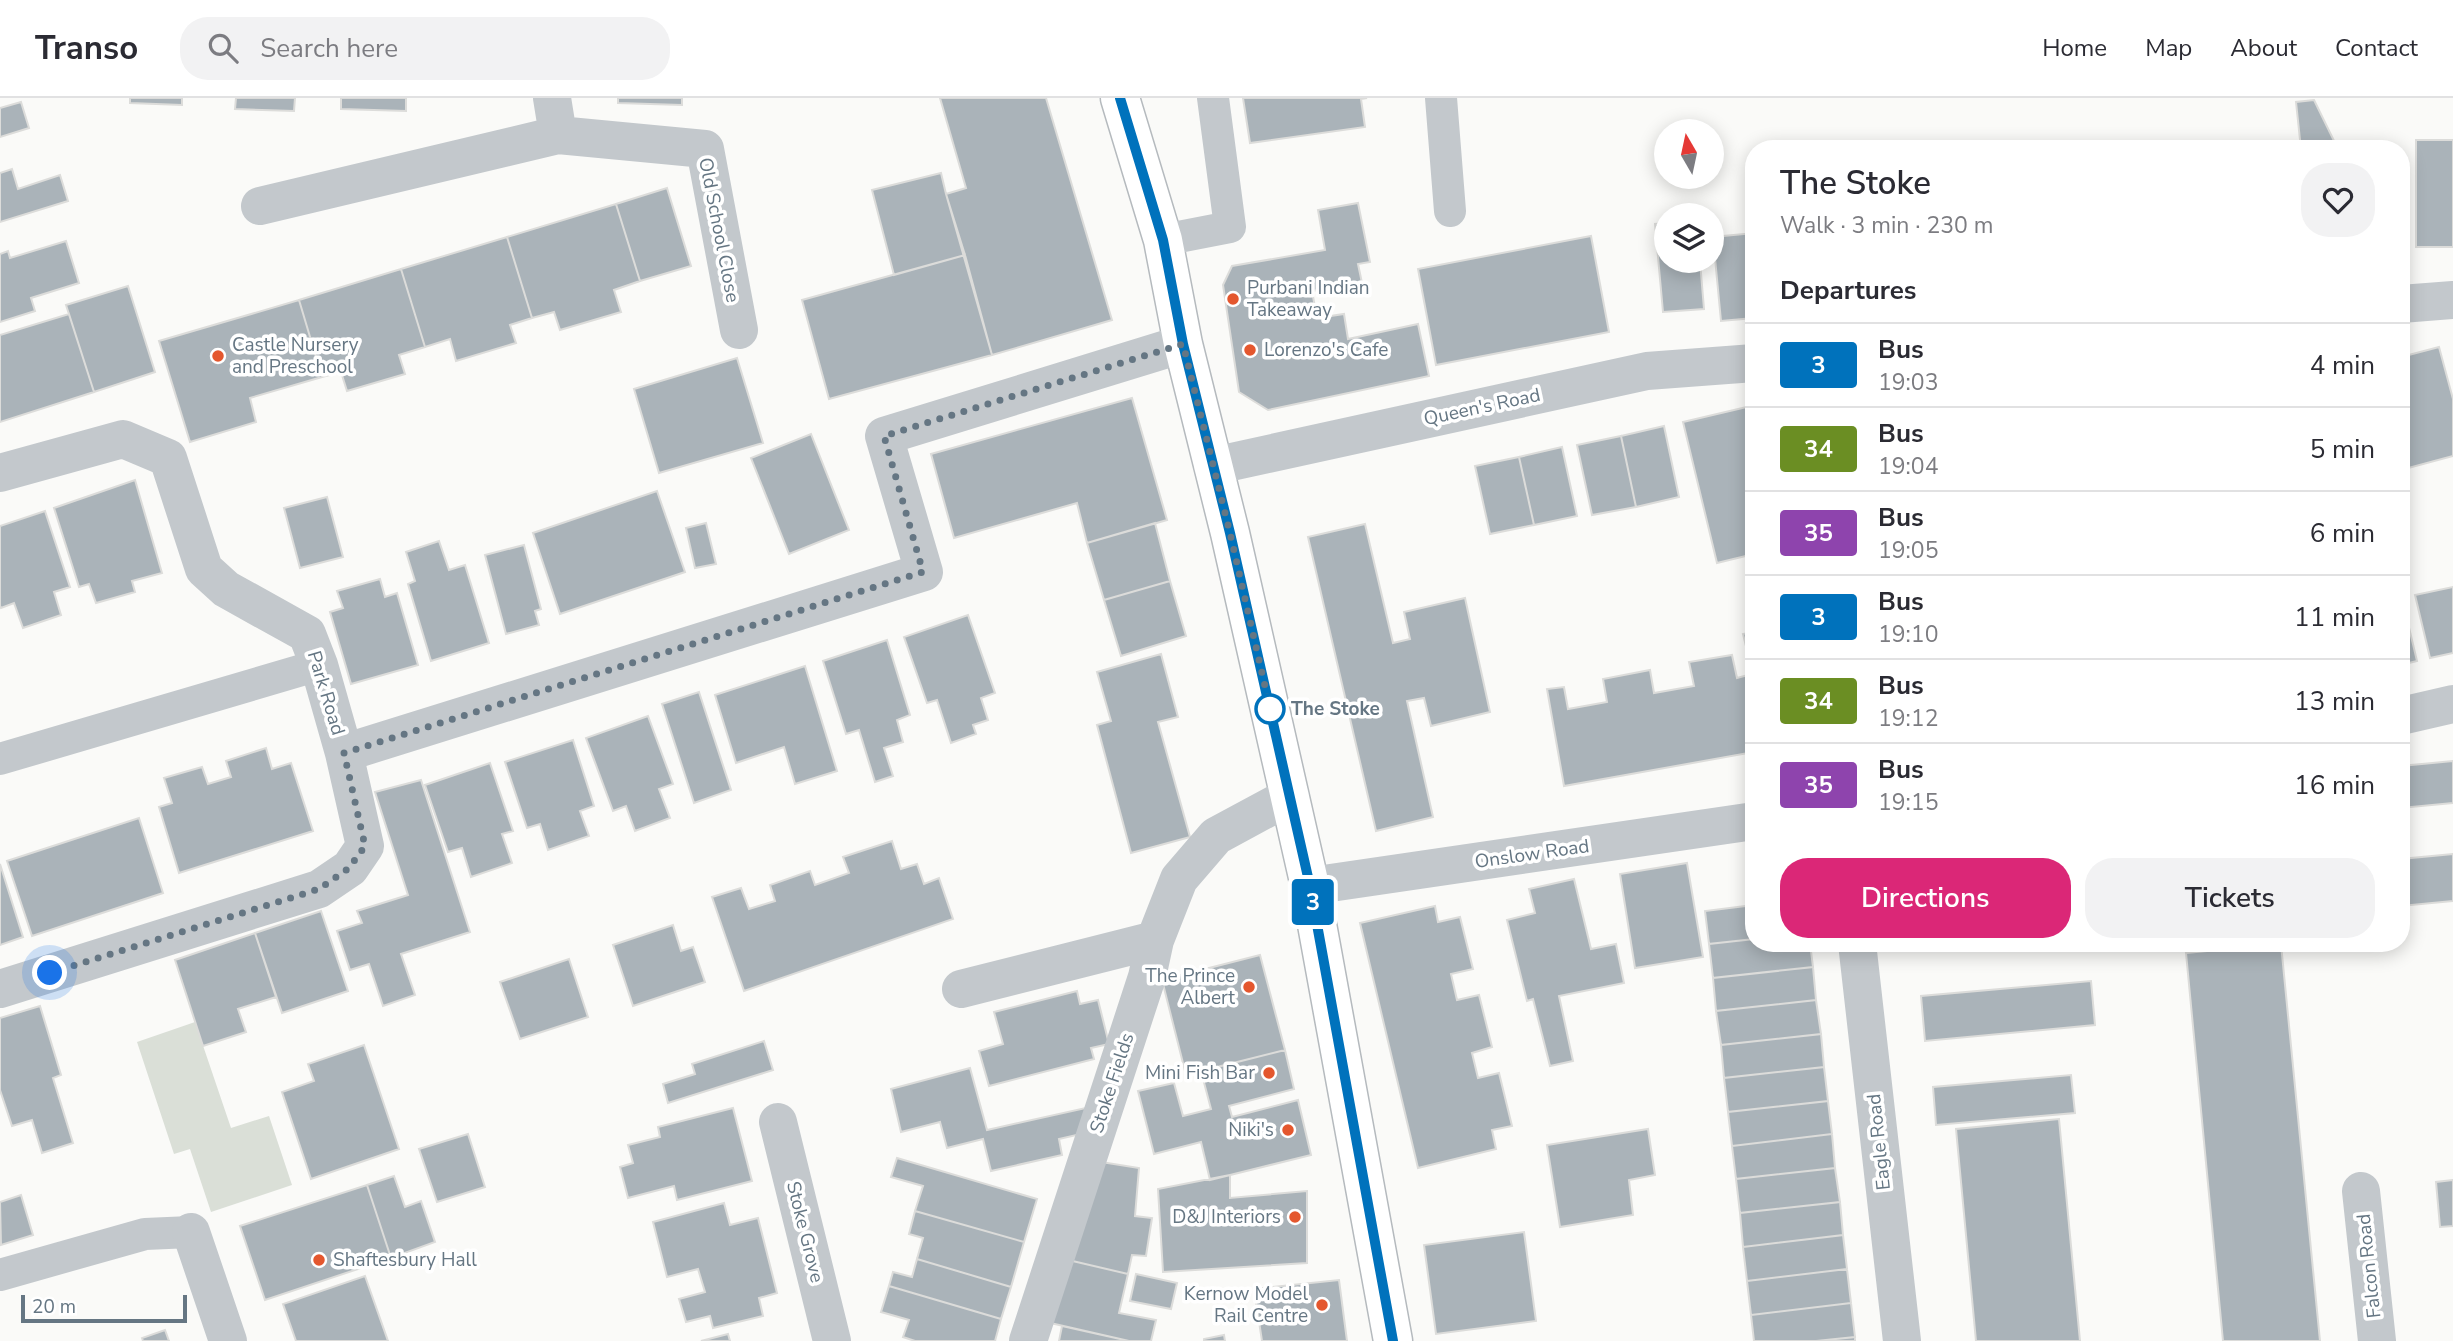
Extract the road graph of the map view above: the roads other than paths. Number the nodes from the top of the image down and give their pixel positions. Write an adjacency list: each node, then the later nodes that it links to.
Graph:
1 (552, 98): 5 (street)
2 (1120, 98): 8 (main road)
3 (1213, 98): 8 (lane)
4 (1441, 98): 7 (lane)
5 (558, 135): 6 (street, Old School Close); 11 (street, Old School Close)
6 (260, 206)
7 (1450, 211)
8 (1163, 240): 12 (main road)
9 (2453, 300): 10 (street)
10 (2410, 303)
11 (739, 330)
12 (1183, 344): 14 (main road); 19 (street, Park Road)
13 (1745, 364): 14 (street, Queen's Road)
14 (1213, 466): 21 (main road)
15 (0, 473): 16 (street)
16 (313, 649): 19 (street, Park Road); 20 (lane)
17 (2453, 704): 18 (street)
18 (2410, 714)
19 (344, 753): 26 (street, Park Road)
20 (0, 759)
21 (1290, 796): 23 (main road); 24 (street, Stoke Fields)
22 (1745, 822): 23 (street, Onslow Road)
23 (1310, 886): 35 (main road)
24 (1155, 940): 27 (street); 34 (street, Stoke Fields)
25 (1858, 952): 36 (street, Eagle Road)
26 (0, 989)
27 (961, 989)
28 (778, 1122): 33 (street, Stoke Grove)
29 (2361, 1191): 37 (street, Falcon Road)
30 (191, 1232): 31 (lane); 32 (street)
31 (0, 1275)
32 (228, 1341)
33 (832, 1341)
34 (1028, 1341)
35 (1393, 1341)
36 (1902, 1341)
37 (2377, 1341)

